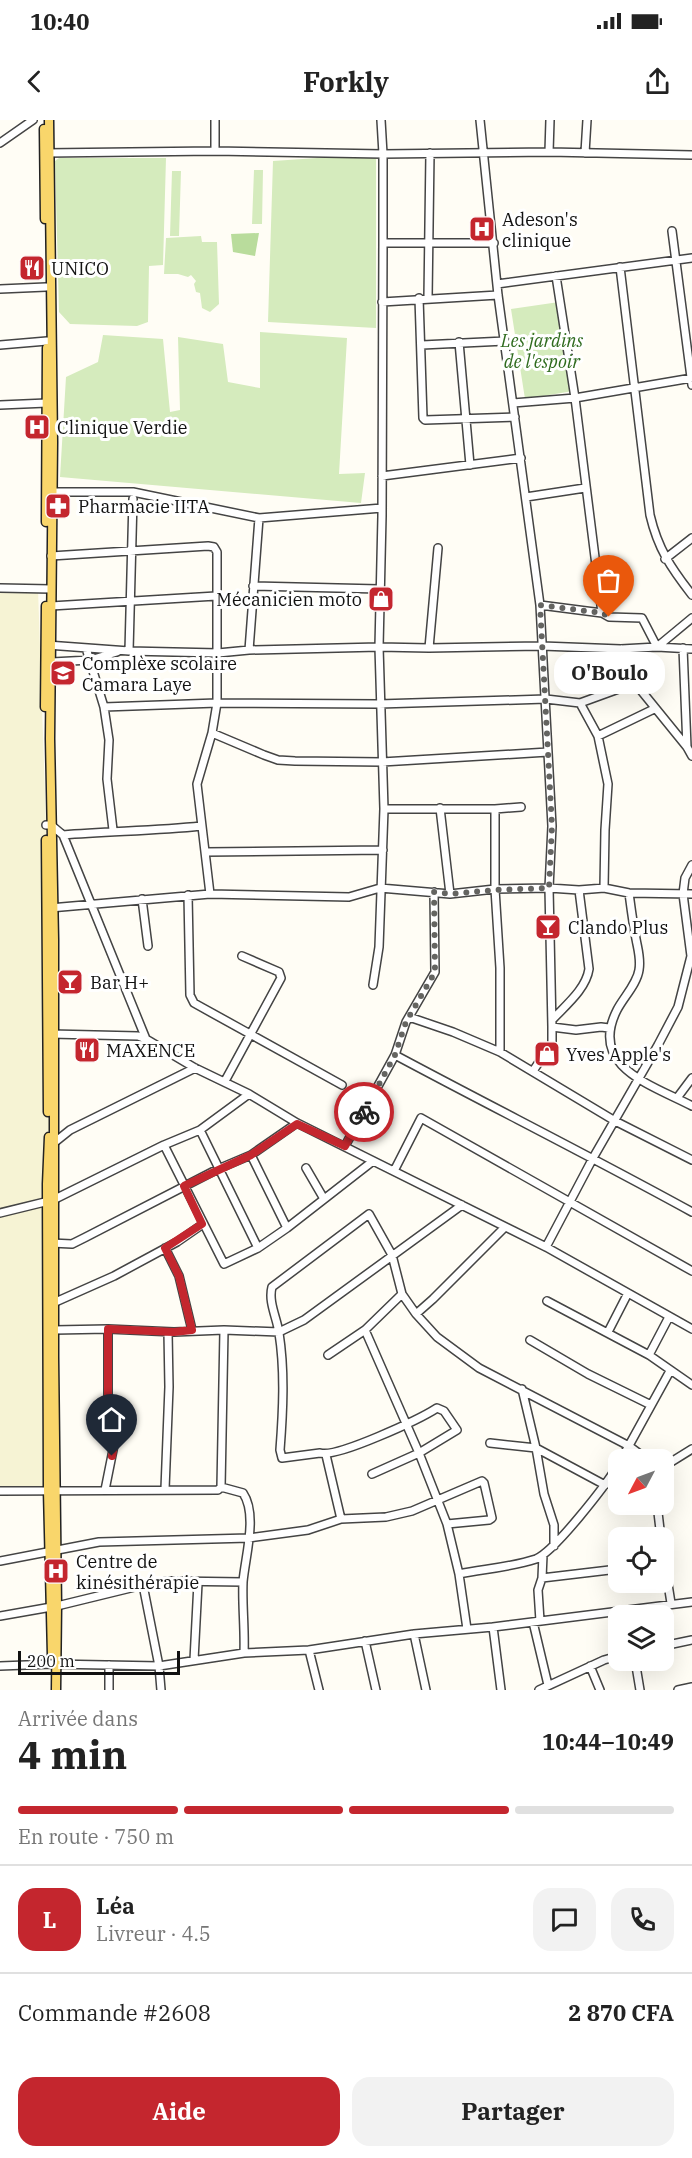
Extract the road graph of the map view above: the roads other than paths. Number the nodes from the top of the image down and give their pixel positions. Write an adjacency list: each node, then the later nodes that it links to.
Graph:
1 (33, 120): 9 (street)
2 (44, 120): 12 (main road)
3 (49, 120): 12 (main road)
4 (215, 120): 10 (street)
5 (381, 120): 15 (street)
6 (480, 120): 16 (street)
7 (550, 120): 11 (street)
8 (587, 120): 14 (street)
9 (0, 143)
10 (214, 152): 12 (street); 15 (street)
11 (549, 152): 14 (street); 16 (street)
12 (47, 153): 27 (main road); 33 (main road)
13 (430, 153): 15 (street); 16 (street); 19 (street)
14 (585, 153): 17 (street)
15 (383, 154): 20 (street)
16 (482, 154): 21 (street)
17 (692, 155)
18 (672, 231): 23 (street)
19 (428, 242): 20 (street); 21 (street); 31 (street)
20 (383, 243): 32 (street)
21 (494, 243): 26 (street)
22 (692, 258): 23 (street)
23 (677, 260): 24 (street); 39 (street)
24 (620, 267): 25 (street); 40 (street)
25 (556, 276): 26 (street); 41 (street)
26 (497, 284): 29 (street)
27 (46, 287): 28 (street); 33 (main road)
28 (0, 289)
29 (498, 295): 31 (street); 34 (street)
30 (419, 298): 31 (street); 32 (street); 38 (street)
31 (428, 298)
32 (382, 302): 49 (street)
33 (49, 316): 35 (main road); 51 (main road)
34 (505, 341): 36 (street); 43 (street)
35 (46, 342): 37 (street); 42 (main road)
36 (459, 342): 38 (street); 46 (street)
37 (0, 345)
38 (422, 345): 46 (street)
39 (692, 380): 40 (street)
40 (635, 388): 41 (street); 60 (street)
41 (575, 398): 43 (street); 50 (street)
42 (47, 403): 44 (street); 51 (main road)
43 (513, 403): 45 (street)
44 (0, 405)
45 (515, 417): 46 (street); 47 (street)
46 (467, 418): 48 (street)
47 (521, 459): 48 (street); 52 (street)
48 (470, 465): 49 (street)
49 (382, 476): 54 (street)
50 (585, 488): 52 (street); 70 (street)
51 (50, 492): 55 (street); 59 (main road); 63 (main road)
52 (526, 497): 68 (street)
53 (133, 499): 58 (street)
54 (382, 508): 55 (street); 64 (street)
55 (259, 518): 61 (street)
56 (692, 538): 60 (street)
57 (438, 548): 77 (street)
58 (133, 552): 59 (street); 66 (street); 67 (street)
59 (51, 556): 63 (main road)
60 (665, 559): 65 (street)
61 (253, 586): 64 (street); 81 (street)
62 (0, 588): 63 (street)
63 (48, 589): 69 (main road); 73 (main road)
64 (379, 589): 74 (street)
65 (692, 595)
66 (216, 596): 67 (street); 84 (street)
67 (131, 600): 69 (street); 83 (street)
68 (540, 605): 70 (street); 72 (street)
69 (51, 606): 73 (main road)
70 (602, 613): 75 (street)
71 (692, 618): 75 (street)
72 (542, 645): 77 (street); 79 (street); 88 (street)
73 (49, 646): 76 (street); 86 (main road); 104 (main road)
74 (379, 646): 77 (street); 81 (street); 90 (street)
75 (657, 647): 78 (street); 79 (street)
76 (86, 648): 82 (street); 85 (street)
77 (429, 648)
78 (683, 648): 80 (street); 96 (street)
79 (621, 649): 87 (street)
80 (692, 649)
81 (249, 650): 84 (street)
82 (120, 651): 83 (street); 85 (street)
83 (129, 651): 84 (street)
84 (218, 652): 89 (street)
85 (90, 660): 86 (street); 92 (street)
86 (52, 662): 104 (main road)
87 (635, 684): 91 (street); 93 (street)
88 (546, 699): 90 (street); 91 (street); 97 (street)
89 (217, 703): 90 (street); 92 (street); 94 (street)
90 (379, 704): 99 (street)
91 (580, 704): 95 (street)
92 (104, 707): 106 (street)
93 (654, 709): 95 (street); 96 (street)
94 (212, 733): 99 (street); 105 (street)
95 (598, 736): 113 (street)
96 (687, 747): 98 (street)
97 (548, 752): 99 (street); 112 (street)
98 (692, 756)
99 (382, 762): 102 (street)
100 (521, 807): 103 (street)
101 (440, 808): 102 (street); 103 (street); 119 (street)
102 (384, 809): 108 (street)
103 (495, 809): 114 (street)
104 (48, 825): 107 (street); 125 (main road)
105 (201, 826): 106 (street); 109 (street)
106 (113, 830): 107 (street)
107 (63, 835): 124 (street)
108 (383, 850): 109 (street); 111 (street)
109 (206, 852): 118 (street)
110 (692, 865): 120 (street)
111 (380, 888): 116 (street); 118 (street); 129 (street)
112 (549, 888): 114 (street); 115 (street); 131 (street)
113 (604, 888): 115 (street); 117 (street)
114 (495, 890): 119 (street); 136 (street)
115 (579, 890): 131 (street)
116 (434, 892): 119 (street); 130 (street)
117 (629, 893): 120 (street); 132 (street)
118 (210, 894): 122 (street)
119 (450, 894)
120 (683, 894): 121 (street); 126 (street)
121 (692, 894)
122 (188, 895): 123 (street); 134 (street)
123 (142, 899): 124 (street); 127 (street)
124 (92, 904): 125 (street); 135 (street)
125 (50, 908): 133 (main road)
126 (689, 925): 141 (street)
127 (148, 946)
128 (242, 956): 134 (street)
129 (373, 985)
130 (409, 1017): 136 (street); 137 (street)
131 (552, 1024): 132 (street); 139 (street)
132 (609, 1028): 141 (street)
133 (51, 1034): 135 (street); 150 (main road)
134 (250, 1035): 142 (street); 143 (street)
135 (146, 1039): 138 (street)
136 (500, 1052): 139 (street)
137 (395, 1055): 152 (street); 154 (street)
138 (195, 1068): 142 (street); 150 (street)
139 (533, 1071): 147 (street)
140 (692, 1078): 145 (street)
141 (638, 1079): 145 (street); 147 (street)
142 (225, 1081): 144 (street)
143 (342, 1084)
144 (249, 1094): 148 (street); 149 (street)
145 (677, 1098): 146 (street)
146 (692, 1106)
147 (615, 1121): 154 (street); 155 (street)
148 (297, 1124): 152 (street); 153 (street)
149 (200, 1130): 151 (street); 158 (street)
150 (52, 1142): 162 (main road)
151 (164, 1145): 160 (street); 162 (street)
152 (345, 1146): 156 (street)
153 (251, 1155): 158 (street); 168 (street)
154 (593, 1158): 163 (street); 165 (street)
155 (692, 1160)
156 (373, 1161): 159 (street); 161 (street)
157 (306, 1168): 161 (street)
158 (218, 1169): 160 (street); 173 (street)
159 (394, 1172): 163 (street); 164 (street)
160 (184, 1186): 167 (street); 170 (street)
161 (324, 1199): 168 (street)
162 (50, 1201): 166 (street); 170 (main road)
163 (569, 1202): 171 (street); 175 (street)
164 (462, 1205): 169 (street); 174 (street)
165 (692, 1212)
166 (0, 1213)
167 (202, 1224): 172 (street); 173 (street)
168 (287, 1228): 173 (street)
169 (504, 1228): 171 (street); 180 (street)
170 (51, 1243): 179 (main road)
171 (546, 1247): 177 (street)
172 (165, 1248): 179 (street); 185 (street)
173 (258, 1248)
174 (392, 1255): 176 (street); 189 (street); 189 (street)
175 (692, 1271)
176 (402, 1294): 180 (street); 187 (street)
177 (627, 1295): 181 (street); 190 (street)
178 (547, 1301): 190 (street)
179 (51, 1304): 182 (main road)
180 (416, 1314): 196 (street)
181 (669, 1317): 184 (street); 193 (street)
182 (51, 1329): 183 (street); 215 (main road)
183 (108, 1329): 188 (street); 212 (street)
184 (692, 1329)
185 (192, 1330): 186 (street); 188 (street)
186 (224, 1330): 189 (street); 211 (street)
187 (365, 1330): 192 (street); 198 (street)
188 (168, 1332): 213 (street)
189 (279, 1332): 206 (street)
190 (608, 1332): 193 (street)
191 (530, 1340): 197 (street)
192 (328, 1355)
193 (649, 1355): 194 (street)
194 (670, 1371): 195 (street); 197 (street)
195 (692, 1384)
196 (522, 1389): 200 (street); 201 (street)
197 (651, 1406): 200 (street)
198 (405, 1424): 205 (street); 205 (street); 206 (street)
199 (490, 1443): 201 (street)
200 (629, 1446): 202 (street); 203 (street)
201 (536, 1448): 210 (street); 220 (street)
202 (627, 1449)
203 (633, 1449)
204 (692, 1449): 207 (street)
205 (419, 1453): 208 (street); 216 (street)
206 (326, 1455): 217 (street)
207 (674, 1460)
208 (372, 1474)
209 (608, 1480): 210 (street)
210 (605, 1485): 220 (street)
211 (221, 1487): 213 (street); 219 (street)
212 (105, 1490): 213 (street); 215 (street)
213 (165, 1490)
214 (0, 1491): 215 (street)
215 (52, 1491): 221 (main road)
216 (438, 1499): 217 (street); 218 (street); 218 (street)
217 (341, 1519): 219 (street)
218 (447, 1524): 225 (street)
219 (249, 1538): 221 (street); 228 (street)
220 (554, 1546): 222 (street)
221 (53, 1552): 223 (street); 233 (main road)
222 (543, 1555): 225 (street); 226 (street)
223 (0, 1561)
224 (608, 1570): 226 (street)
225 (459, 1574): 237 (street)
226 (542, 1578): 235 (street)
227 (198, 1582): 228 (street); 229 (street); 244 (street)
228 (243, 1582): 243 (street)
229 (143, 1585): 233 (street); 249 (street)
230 (669, 1593): 232 (street)
231 (692, 1602): 232 (street)
232 (671, 1603): 235 (street)
233 (54, 1606): 234 (street); 246 (main road)
234 (0, 1616)
235 (536, 1622): 236 (street); 252 (street)
236 (493, 1627): 237 (street); 261 (street)
237 (467, 1629): 238 (street)
238 (414, 1634): 240 (street); 260 (street)
239 (692, 1640): 241 (street)
240 (365, 1641): 242 (street); 259 (street)
241 (674, 1644)
242 (309, 1650): 243 (street); 258 (street)
243 (244, 1653): 244 (street)
244 (194, 1660): 249 (street)
245 (608, 1660): 250 (street)
246 (55, 1664): 247 (street); 248 (street); 254 (main road); 255 (main road)
247 (109, 1665): 249 (street); 256 (street)
248 (0, 1666)
249 (159, 1666): 257 (street)
250 (590, 1666): 252 (street); 262 (street)
251 (637, 1671): 263 (street)
252 (544, 1688)
253 (692, 1688): 264 (street)
254 (51, 1690)
255 (56, 1690)
256 (109, 1690)
257 (161, 1690)
258 (319, 1690)
259 (376, 1690)
260 (426, 1690)
261 (501, 1690)
262 (600, 1690)
263 (640, 1690)
264 (678, 1690)

